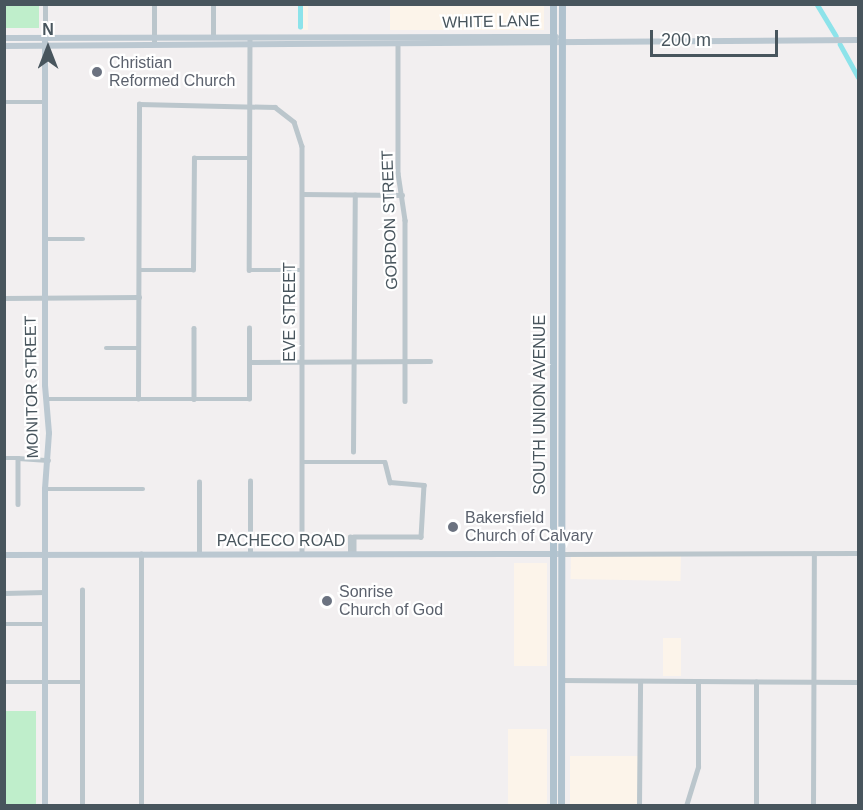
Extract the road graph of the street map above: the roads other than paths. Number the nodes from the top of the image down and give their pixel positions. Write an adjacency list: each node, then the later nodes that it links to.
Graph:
1 (45, 4): 11 (street, MONITOR STREET)
2 (154, 4): 6 (street)
3 (213, 4): 7 (street)
4 (553, 4): 12 (main road, SOUTH UNION AVENUE)
5 (562, 4): 13 (main road, SOUTH UNION AVENUE)
6 (154, 36): 7 (street, WHITE LANE); 11 (street, WHITE LANE); 15 (street)
7 (213, 36): 8 (street, WHITE LANE)
8 (250, 37): 9 (street, WHITE LANE); 16 (street)
9 (398, 37): 12 (street, WHITE LANE); 19 (street, GORDON STREET)
10 (4, 38): 11 (street, WHITE LANE)
11 (45, 38): 18 (street, MONITOR STREET)
12 (553, 39): 13 (street, WHITE LANE); 19 (street, WHITE LANE); 23 (main road, SOUTH UNION AVENUE)
13 (562, 40): 14 (street); 24 (main road, SOUTH UNION AVENUE)
14 (858, 40)
15 (154, 44): 16 (street, WHITE LANE); 18 (street, WHITE LANE)
16 (250, 45): 19 (street, WHITE LANE); 22 (street)
17 (4, 46): 18 (street, WHITE LANE)
18 (45, 46): 21 (street, MONITOR STREET)
19 (399, 46): 29 (street, GORDON STREET)
20 (4, 102): 21 (street)
21 (45, 102): 31 (street, MONITOR STREET)
22 (250, 104): 25 (street); 27 (street, EVE STREET); 34 (street, EVE STREET)
23 (554, 113): 24 (main road); 26 (main road, SOUTH UNION AVENUE)
24 (562, 153): 30 (main road, SOUTH UNION AVENUE)
25 (250, 158): 34 (street); 35 (street)
26 (554, 183): 30 (main road); 33 (main road, SOUTH UNION AVENUE)
27 (302, 194): 28 (street); 35 (street, EVE STREET)
28 (355, 195): 29 (street); 48 (street)
29 (402, 195): 49 (street, GORDON STREET)
30 (562, 224): 36 (main road, SOUTH UNION AVENUE)
31 (45, 239): 32 (street); 39 (street, MONITOR STREET)
32 (83, 239)
33 (554, 252): 36 (main road); 40 (main road, SOUTH UNION AVENUE)
34 (139, 270): 37 (street)
35 (302, 270): 47 (street, EVE STREET)
36 (562, 292): 50 (main road, SOUTH UNION AVENUE)
37 (139, 297): 39 (street); 44 (street)
38 (4, 298): 39 (street)
39 (45, 298): 51 (street, MONITOR STREET)
40 (554, 323): 50 (main road); 70 (main road, SOUTH UNION AVENUE)
41 (194, 328): 53 (street)
42 (249, 328): 46 (street)
43 (106, 348): 44 (street)
44 (139, 348): 52 (street)
45 (430, 361): 49 (street)
46 (249, 362): 47 (street); 53 (street)
47 (302, 362): 48 (street); 59 (street, EVE STREET)
48 (354, 362): 49 (street); 55 (street)
49 (405, 362): 54 (street, GORDON STREET)
50 (562, 362): 70 (main road, SOUTH UNION AVENUE)
51 (46, 399): 52 (street); 58 (street, MONITOR STREET)
52 (138, 399): 53 (street)
53 (194, 399)
54 (405, 401)
55 (353, 452)
56 (4, 458): 57 (street)
57 (18, 458): 58 (street); 64 (street)
58 (48, 460): 62 (street, MONITOR STREET)
59 (302, 462): 68 (street, EVE STREET); 69 (street)
60 (199, 482): 66 (street)
61 (250, 482): 67 (street)
62 (45, 489): 63 (street); 74 (street, MONITOR STREET)
63 (143, 489)
64 (18, 504)
65 (141, 554): 66 (street, PACHECO ROAD); 74 (street, PACHECO ROAD); 91 (street)
66 (199, 554): 67 (street, PACHECO ROAD)
67 (250, 554): 68 (street, PACHECO ROAD)
68 (302, 554): 69 (street, PACHECO ROAD)
69 (352, 554): 70 (street, PACHECO ROAD)
70 (557, 554): 71 (street); 80 (main road, SOUTH UNION AVENUE); 80 (main road, SOUTH UNION AVENUE)
71 (814, 554): 72 (street); 87 (street)
72 (858, 554)
73 (4, 555): 74 (street, PACHECO ROAD)
74 (45, 555): 76 (street, MONITOR STREET)
75 (82, 590): 83 (street)
76 (45, 592): 77 (street); 79 (street, MONITOR STREET)
77 (4, 593)
78 (4, 624): 79 (street)
79 (45, 624): 82 (street, MONITOR STREET)
80 (557, 679): 84 (street); 92 (main road, SOUTH UNION AVENUE); 93 (main road)
81 (4, 682): 82 (street)
82 (45, 682): 83 (street); 89 (street, MONITOR STREET)
83 (82, 682): 90 (street)
84 (640, 682): 85 (street); 94 (street)
85 (698, 682): 86 (street); 95 (street)
86 (756, 682): 87 (street); 96 (street)
87 (814, 682): 88 (street); 97 (street)
88 (858, 682)
89 (45, 806)
90 (82, 806)
91 (141, 806)
92 (553, 806)
93 (561, 806)
94 (639, 806)
95 (686, 806)
96 (756, 806)
97 (813, 806)

